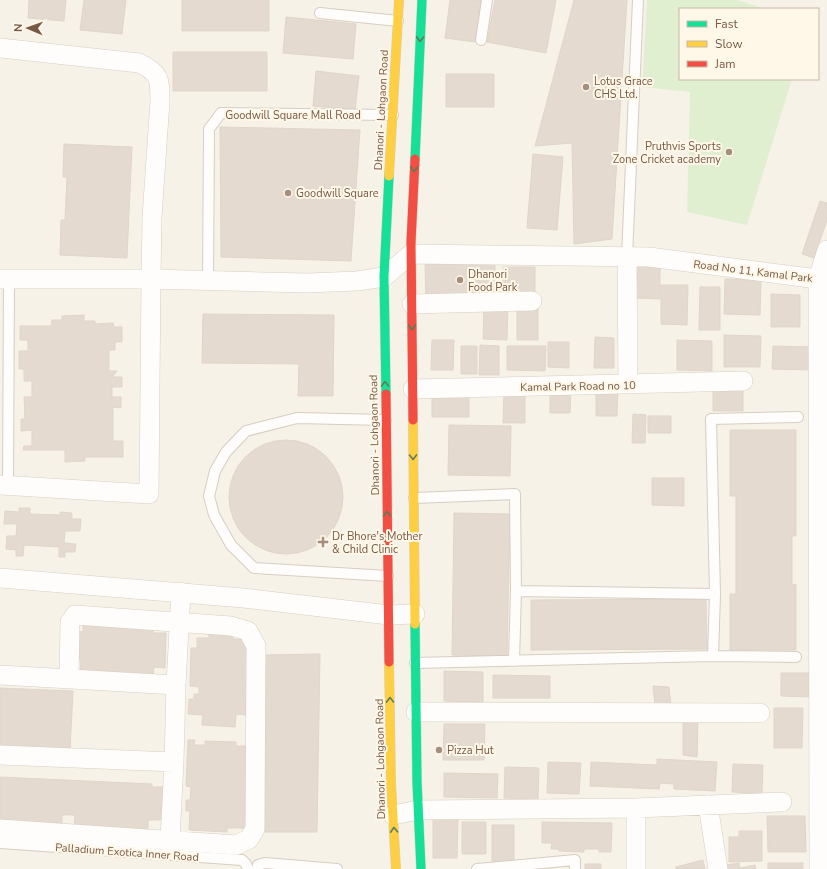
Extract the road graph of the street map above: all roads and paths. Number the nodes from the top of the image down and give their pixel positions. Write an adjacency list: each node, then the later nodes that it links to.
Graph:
1 (400, 0): 6 (main road, Dhanori - Lohgaon Road)
2 (422, 0): 11 (main road, one-way to 11)
3 (487, 0): 7 (lane)
4 (638, 0): 12 (lane)
5 (320, 13): 6 (lane)
6 (398, 20): 9 (main road, Dhanori - Lohgaon Road)
7 (481, 40)
8 (0, 48): 15 (street)
9 (393, 115): 13 (main road, Dhanori - Lohgaon Road); 17 (lane, Goodwill Square Mall Road)
10 (827, 250): 16 (street)
11 (411, 254): 12 (street, Road No 11, Kamal Park); 13 (street); 19 (main road)
12 (627, 257): 16 (street, Road No 11, Kamal Park); 22 (street)
13 (384, 277): 17 (street); 25 (main road, Dhanori - Lohgaon Road, one-way to 13)
14 (4, 279): 15 (street); 20 (lane)
15 (151, 279): 17 (street); 26 (street)
16 (823, 280): 64 (street, Road No 11, Kamal Park)
17 (208, 281)
18 (532, 300): 19 (street)
19 (412, 304): 23 (main road, one-way to 23)
20 (4, 360): 26 (lane)
21 (743, 381): 22 (street, Kamal Park Road no 10)
22 (628, 384): 23 (street, Kamal Park Road no 10)
23 (413, 389): 27 (main road, one-way to 27)
24 (798, 416): 32 (lane)
25 (386, 420): 28 (main road, Dhanori - Lohgaon Road, one-way to 25); 28 (lane)
26 (4, 485)
27 (414, 498): 30 (lane); 33 (main road)
28 (388, 576): 34 (main road, Dhanori - Lohgaon Road)
29 (0, 578): 31 (street)
30 (516, 591): 32 (lane); 38 (lane)
31 (181, 592): 34 (street); 35 (street)
32 (715, 594): 36 (lane)
33 (415, 614): 34 (street); 39 (main road)
34 (389, 615): 51 (main road, Dhanori - Lohgaon Road, one-way to 34)
35 (180, 623): 41 (street); 42 (street); 53 (street)
36 (713, 656): 37 (lane); 38 (lane)
37 (796, 657)
38 (514, 661): 39 (lane)
39 (415, 663): 43 (main road)
40 (0, 675): 41 (street)
41 (69, 679): 42 (street)
42 (176, 685): 46 (street)
43 (416, 712): 44 (street); 50 (main road)
44 (760, 713)
45 (0, 755): 46 (street)
46 (174, 762): 53 (street)
47 (782, 802): 48 (street)
48 (708, 805): 49 (street); 63 (street)
49 (636, 808): 50 (street); 62 (street)
50 (418, 810): 51 (street); 59 (main road)
51 (393, 815): 58 (main road, Dhanori - Lohgaon Road, one-way to 51)
52 (0, 829): 53 (street)
53 (170, 840)
54 (0, 843): 55 (lane, Palladium Exotica Inner Road)
55 (248, 869)
56 (257, 869): 57 (lane)
57 (337, 869)
58 (396, 869)
59 (421, 869)
60 (477, 869): 61 (lane)
61 (575, 869)
62 (636, 869)
63 (718, 869)
64 (819, 869)

